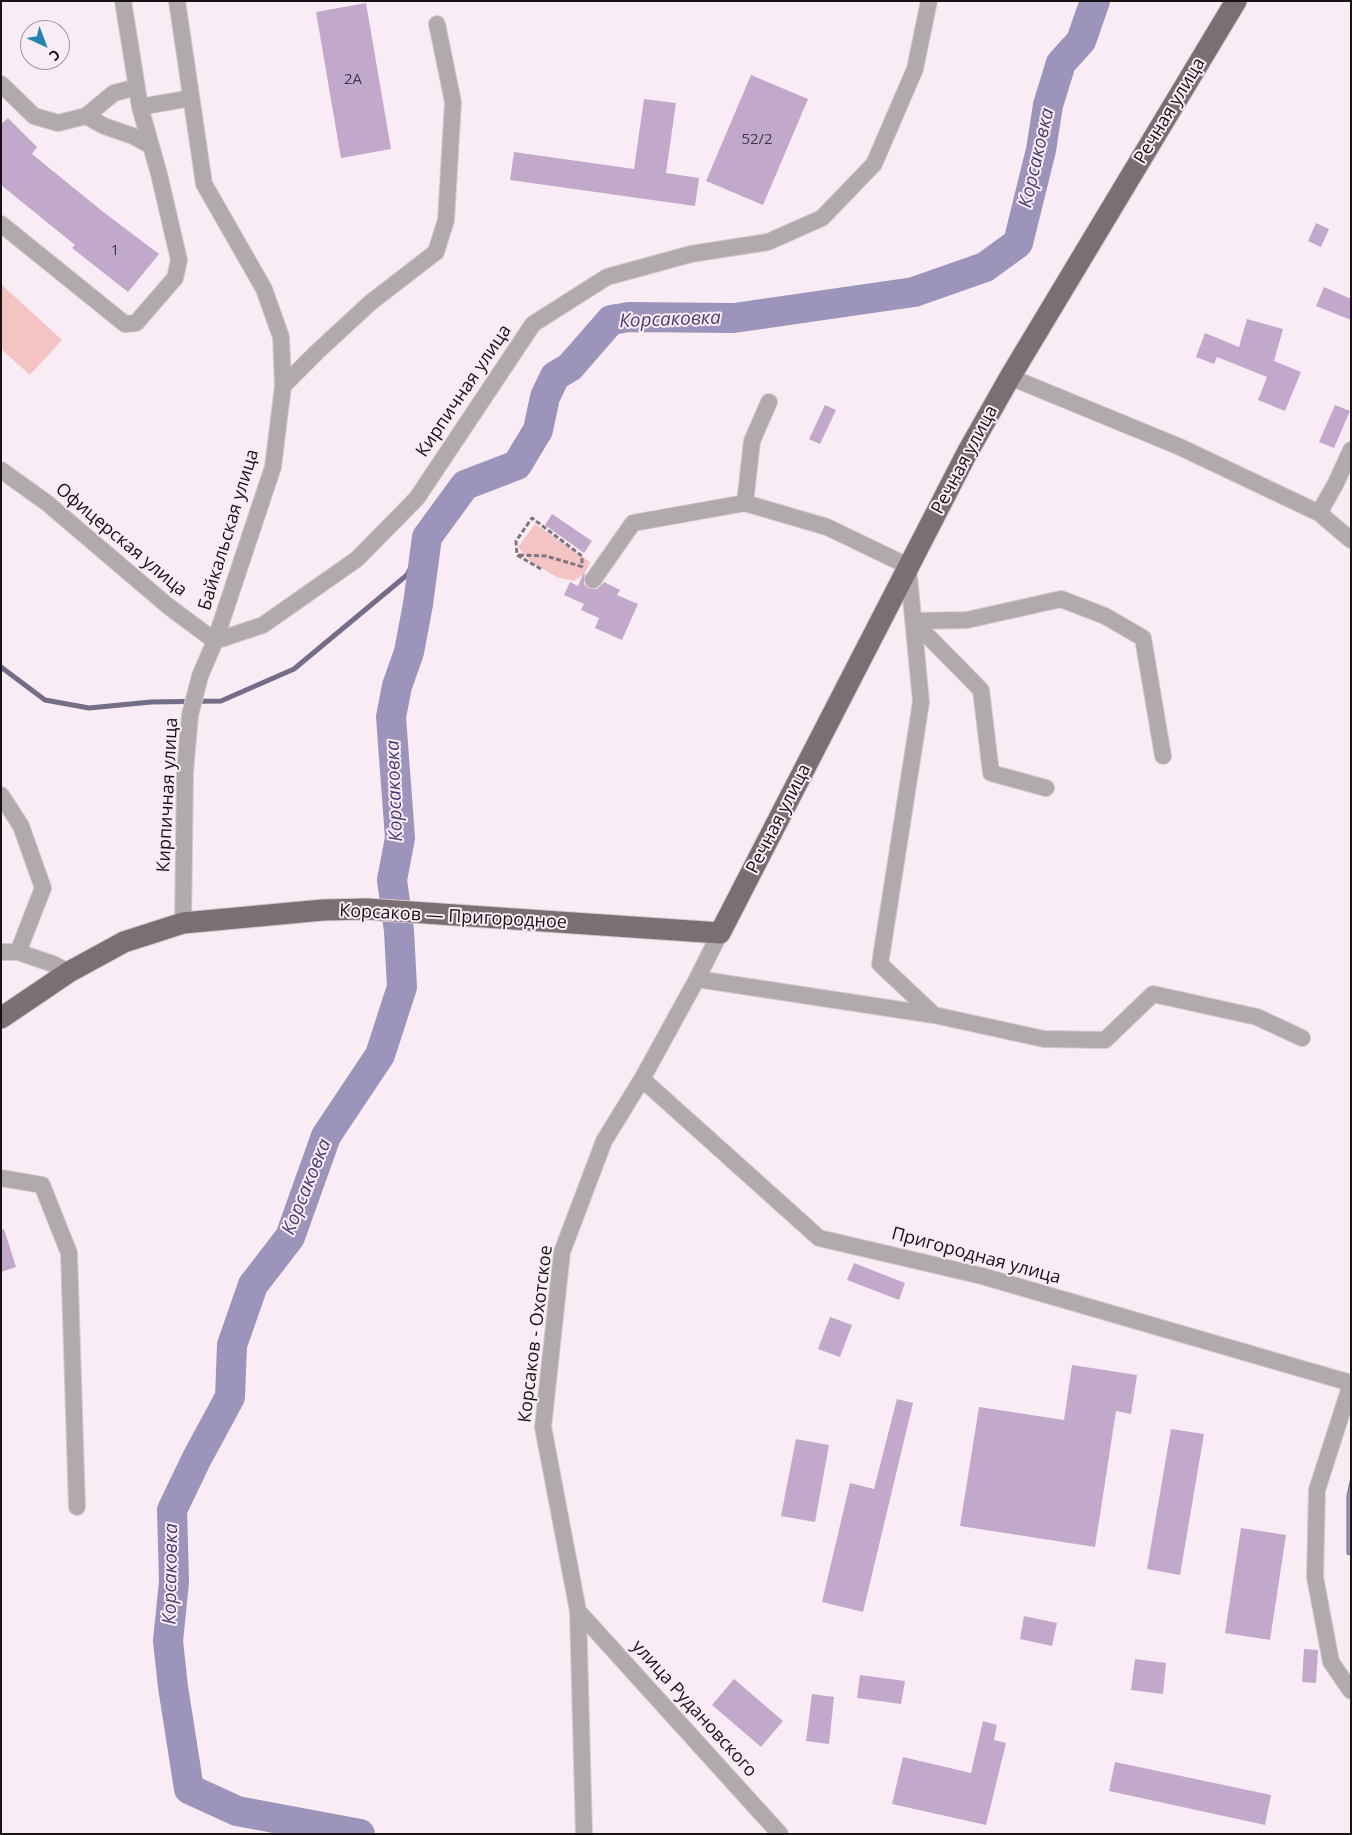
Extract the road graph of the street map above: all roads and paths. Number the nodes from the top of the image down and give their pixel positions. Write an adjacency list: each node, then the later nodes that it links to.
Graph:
1 (123, 1): 7 (street)
2 (177, 1): 8 (street, Байкальская улица)
3 (930, 1): 27 (street, Кирпичная улица)
4 (1236, 1): 13 (main road, Речная улица)
5 (437, 24): 14 (street)
6 (1, 84): 10 (street)
7 (137, 87): 9 (street); 10 (street)
8 (191, 98): 9 (street); 14 (street, Байкальская улица)
9 (140, 107): 11 (street)
10 (86, 116): 11 (street)
11 (151, 146): 12 (street)
12 (1, 224)
13 (1010, 377): 19 (street); 22 (main road, Речная улица)
14 (283, 386): 27 (street, Байкальская улица)
15 (769, 402): 18 (street)
16 (1351, 450): 19 (street)
17 (1, 470): 27 (street, Офицерская улица)
18 (745, 503): 22 (street); 25 (street)
19 (1318, 513): 20 (street)
20 (1351, 540)
21 (517, 555): 23 (path); 23 (path); 24 (path)
22 (908, 566): 26 (street); 32 (main road, Речная улица)
23 (582, 567): 25 (path)
24 (541, 569)
25 (595, 577)
26 (913, 621): 28 (street); 29 (street); 37 (street)
27 (215, 641): 31 (street, Кирпичная улица)
28 (1163, 756)
29 (1046, 788)
30 (1, 795): 34 (street)
31 (183, 924): 32 (main road, Корсаков — Пригородное); 35 (main road, Корсаков — Пригородное)
32 (720, 933): 36 (street, Корсаков - Охотское)
33 (1, 952): 34 (street)
34 (18, 952): 35 (street)
35 (69, 972): 38 (main road, Корсаков — Пригородное)
36 (697, 979): 37 (street); 40 (street, Корсаков - Охотское)
37 (934, 1015): 39 (street)
38 (1, 1018)
39 (1302, 1038)
40 (642, 1080): 42 (street, Пригородная улица); 44 (street, Корсаков - Охотское)
41 (1, 1178): 43 (street)
42 (1351, 1383): 45 (street)
43 (76, 1507)
44 (578, 1611): 46 (street, Корсаков - Охотское); 47 (street, улица Рудановского)
45 (1351, 1691)
46 (584, 1834)
47 (780, 1834)

